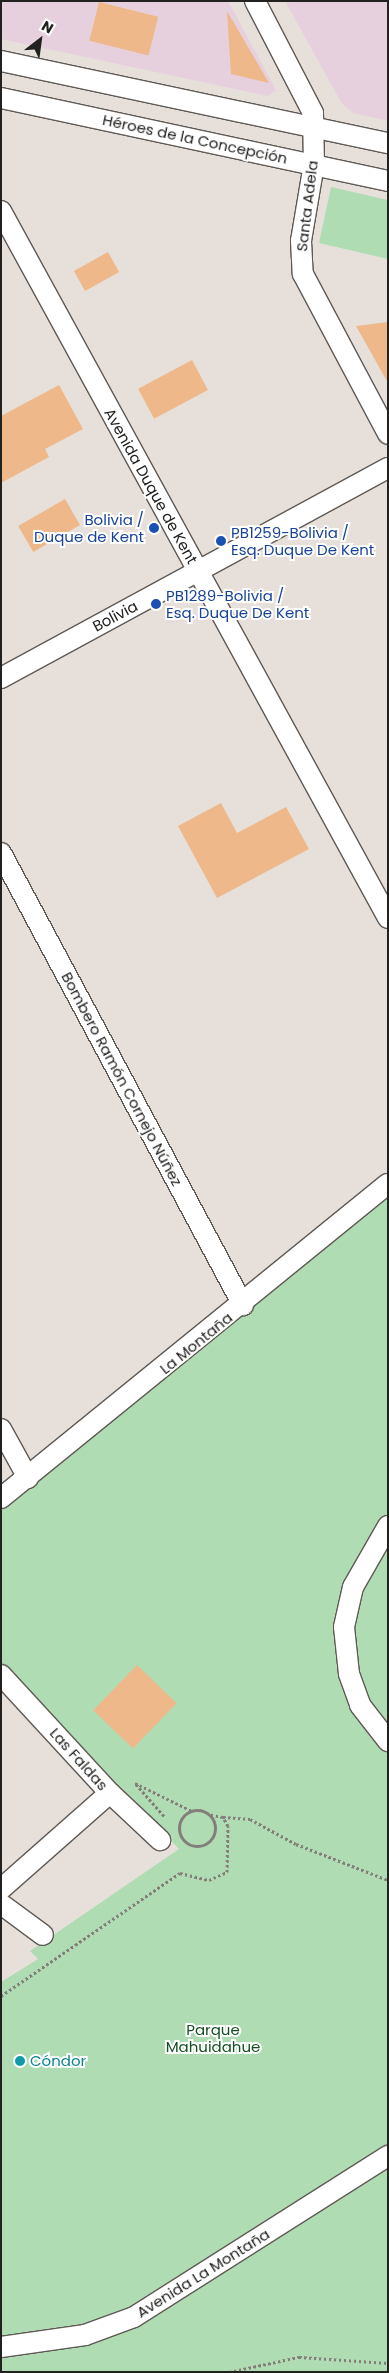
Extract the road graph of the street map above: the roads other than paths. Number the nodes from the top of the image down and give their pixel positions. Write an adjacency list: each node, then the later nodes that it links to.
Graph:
1 (255, 1): 4 (street, Santa Adela)
2 (1, 61): 4 (street)
3 (1, 98): 6 (street, Héroes de la Concepción)
4 (314, 127): 5 (street); 6 (street, Santa Adela)
5 (388, 143)
6 (314, 164): 7 (street, Héroes de la Concepción); 9 (street, Santa Adela)
7 (388, 180)
8 (1, 211): 11 (street, Avenida Duque de Kent)
9 (388, 434)
10 (388, 468): 11 (street, Bolivia)
11 (197, 571): 12 (street, Bolivia); 14 (street, Avenida Duque de Kent)
12 (1, 678)
13 (1, 853): 16 (street, Bombero Ramón Cornejo Núñez)
14 (388, 918)
15 (388, 1184): 16 (street, La Montaña)
16 (243, 1305): 18 (street, La Montaña)
17 (1, 1429): 18 (street)
18 (28, 1478): 19 (street, La Montaña)
19 (1, 1498)
20 (388, 1526): 22 (street)
21 (1, 1674): 23 (street, Las Faldas)
22 (388, 1741)
23 (110, 1793): 24 (street, Las Faldas); 25 (street)
24 (167, 1834)
25 (1, 1889)
26 (1, 1904): 27 (street)
27 (43, 1935)
28 (388, 2156): 29 (street, Avenida La Montaña)
29 (1, 2347)

